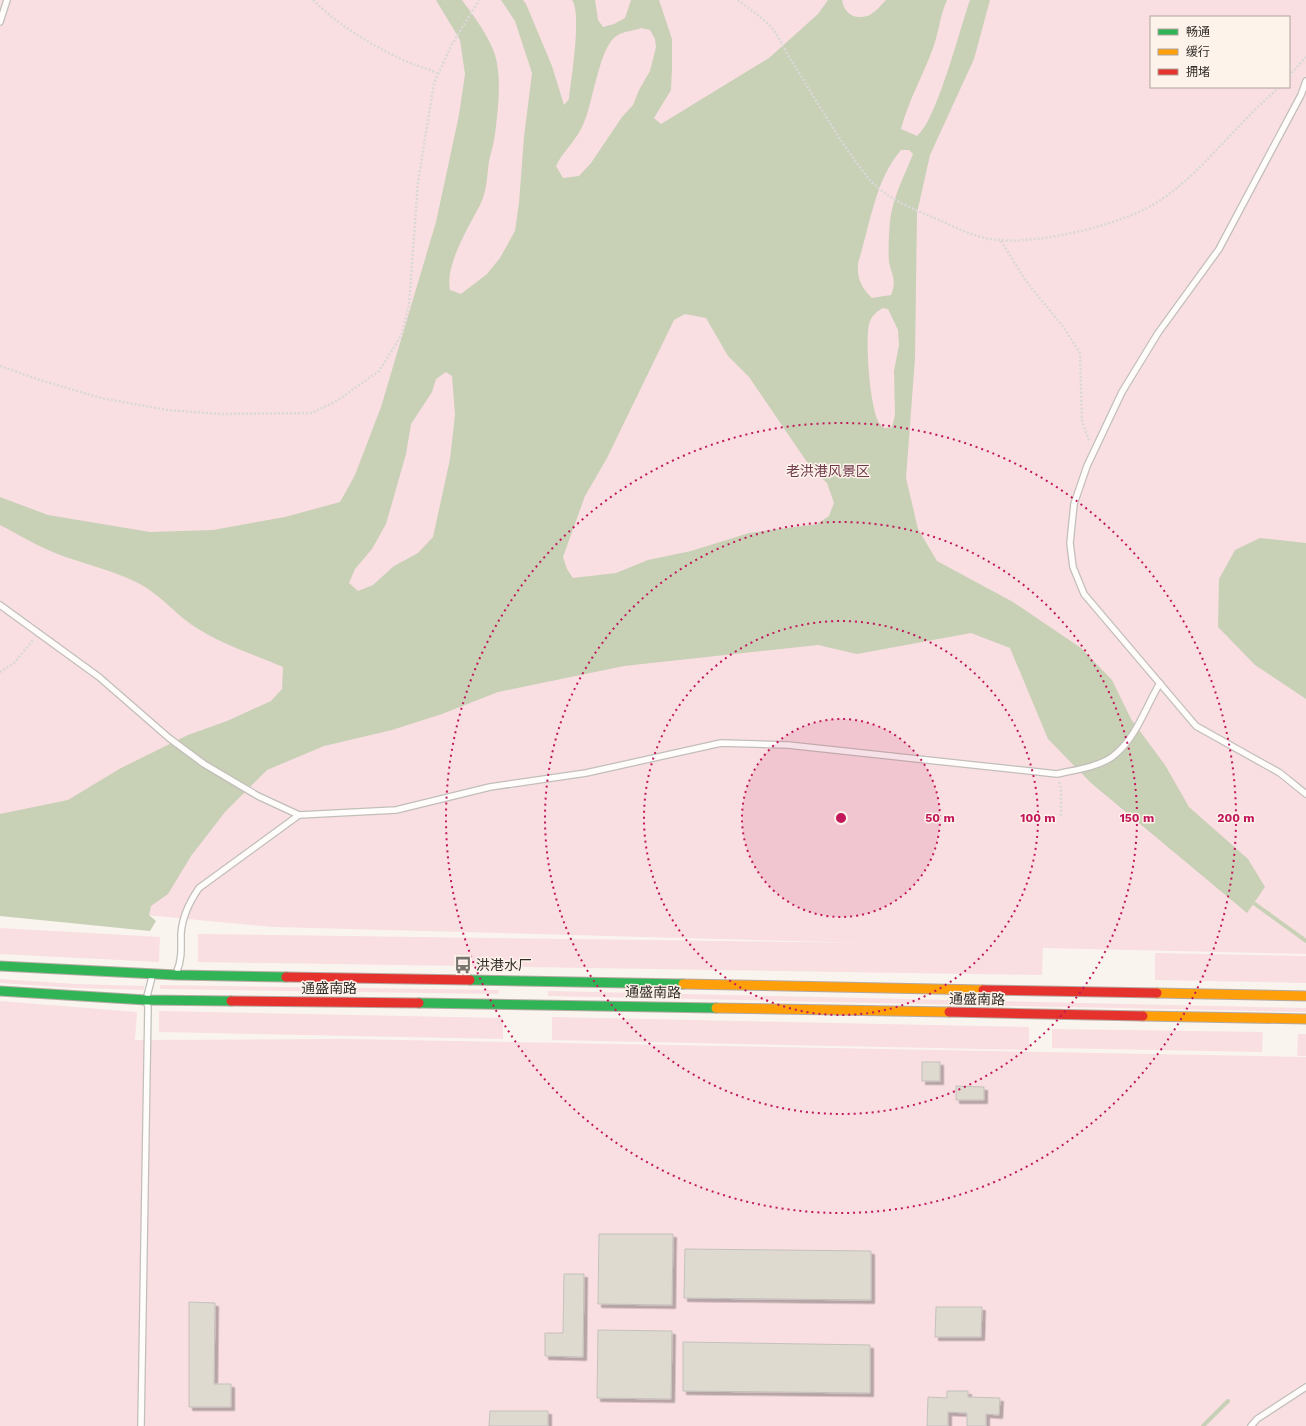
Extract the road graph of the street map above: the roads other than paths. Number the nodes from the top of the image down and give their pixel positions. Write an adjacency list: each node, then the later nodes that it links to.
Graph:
1 (7, 0): 2 (lane)
2 (0, 22)
3 (1306, 81): 5 (lane)
4 (0, 605): 7 (lane)
5 (1160, 683): 6 (lane); 7 (lane)
6 (1306, 794)
7 (299, 815): 10 (lane)
8 (0, 966): 9 (main road, 通盛南路)
9 (152, 974): 10 (main road, 通盛南路); 13 (lane)
10 (176, 976): 12 (main road, 通盛南路)
11 (0, 991): 13 (main road, 通盛南路)
12 (1306, 996)
13 (146, 1000): 14 (main road, 通盛南路); 16 (lane)
14 (1306, 1019)
15 (1306, 1387): 17 (lane)
16 (141, 1426)
17 (1251, 1426)

